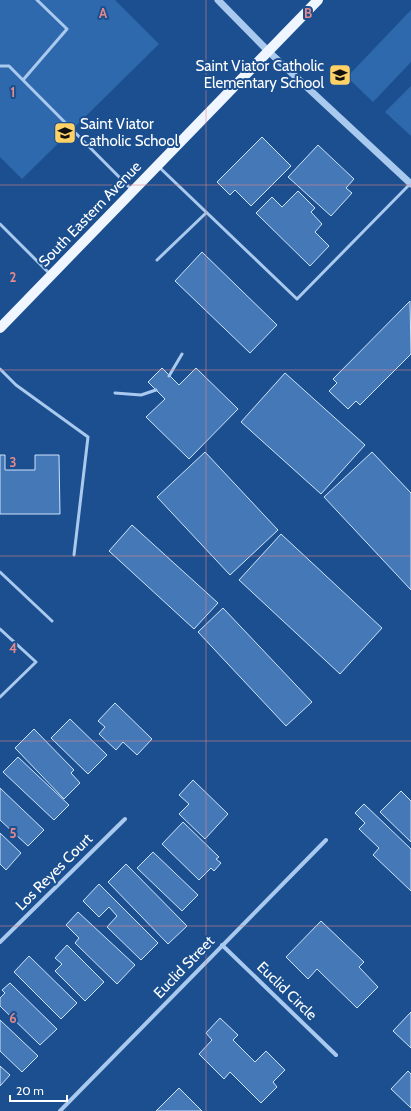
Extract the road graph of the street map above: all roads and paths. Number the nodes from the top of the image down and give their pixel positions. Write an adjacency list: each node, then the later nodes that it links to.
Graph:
1 (37, 0): 6 (lane)
2 (218, 0): 4 (street)
3 (318, 0): 4 (main road, South Eastern Avenue)
4 (268, 51): 7 (main road, South Eastern Avenue); 8 (street)
5 (0, 66): 6 (lane)
6 (23, 80): 9 (lane)
7 (157, 166): 9 (main road, South Eastern Avenue); 10 (lane)
8 (411, 184): 10 (lane)
9 (133, 191): 13 (main road, South Eastern Avenue)
10 (206, 213): 12 (lane)
11 (0, 224): 13 (lane)
12 (157, 260)
13 (51, 275): 14 (main road, South Eastern Avenue)
14 (0, 328)
15 (182, 354): 17 (lane)
16 (0, 369): 20 (lane)
17 (169, 376)
18 (156, 390): 19 (lane)
19 (115, 393)
20 (74, 555)
21 (0, 572): 22 (lane)
22 (52, 621)
23 (0, 628): 24 (lane)
24 (0, 697)
25 (125, 819): 27 (street, Los Reyes Court)
26 (326, 840): 28 (street, Euclid Street)
27 (0, 942)
28 (222, 945): 29 (street, Euclid Circle); 30 (street, Euclid Street)
29 (336, 1055)
30 (60, 1111)

